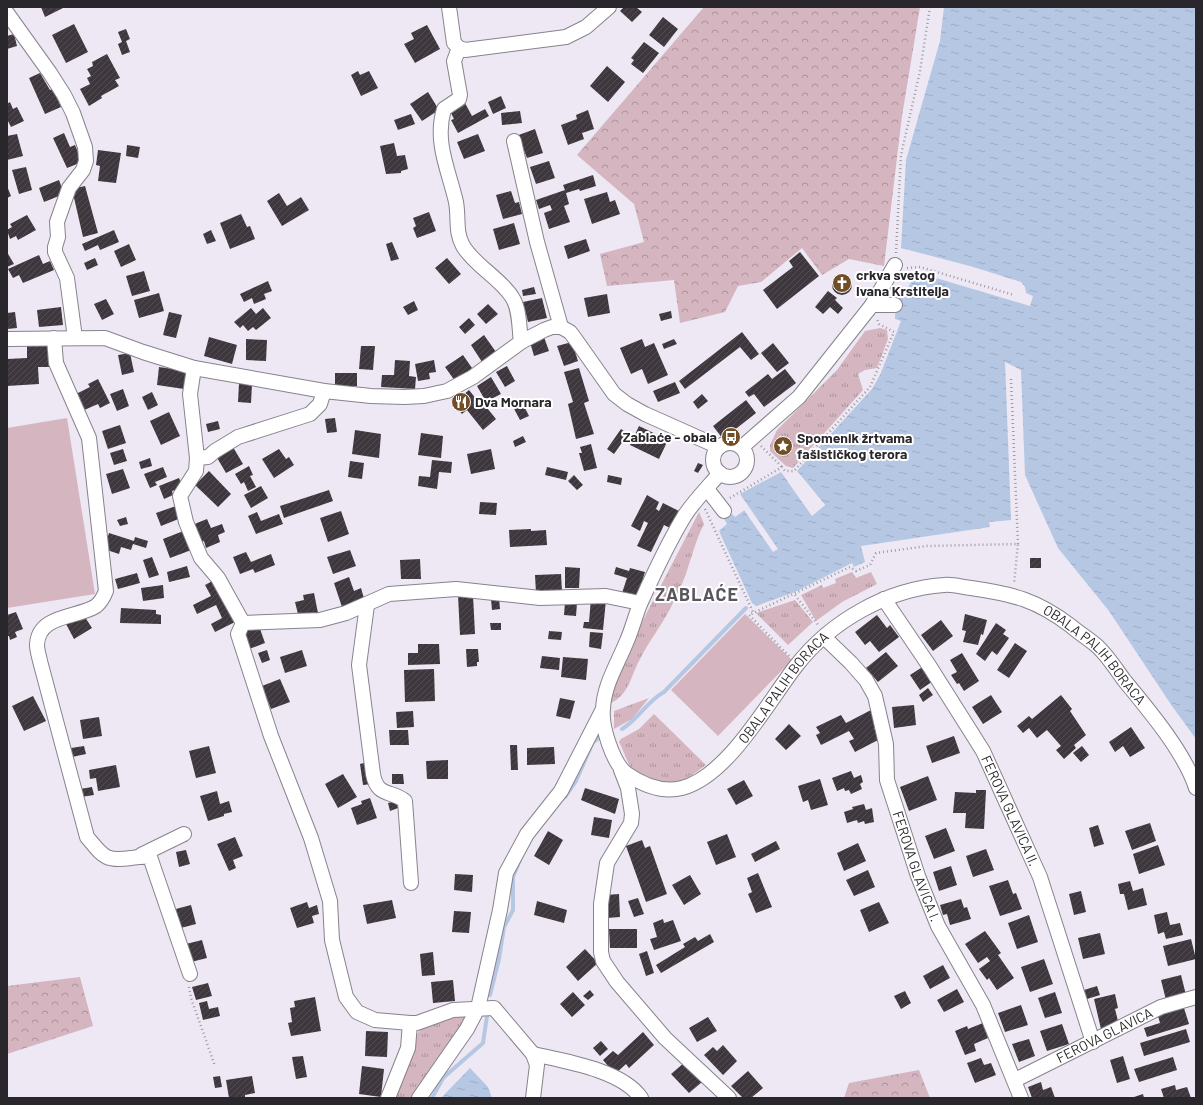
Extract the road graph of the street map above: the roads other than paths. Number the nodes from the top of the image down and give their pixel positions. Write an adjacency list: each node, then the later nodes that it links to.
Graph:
1 (450, 7): 4 (street)
2 (609, 7): 4 (street)
3 (7, 13): 9 (street)
4 (460, 48): 11 (street)
5 (514, 140): 7 (street)
6 (898, 267): 15 (street)
7 (561, 327): 11 (street); 14 (street)
8 (54, 338): 9 (street); 10 (street); 29 (street)
9 (75, 338): 12 (street)
10 (7, 339)
11 (521, 342): 13 (street)
12 (194, 368): 13 (street); 16 (street)
13 (324, 391): 16 (street)
14 (719, 447): 15 (street); 17 (street)
15 (742, 448): 17 (street)
16 (197, 458): 23 (street)
17 (720, 473): 18 (street)
18 (707, 489): 19 (street); 21 (street)
19 (721, 506)
20 (884, 599): 24 (street, OBALA PALIH BORACA); 27 (street, OBALA PALIH BORACA); 35 (street, FEROVA GLAVICA II.)
21 (640, 604): 22 (street); 25 (street)
22 (367, 605): 23 (street); 30 (street)
23 (243, 623): 34 (street)
24 (824, 637): 26 (street, OBALA PALIH BORACA); 37 (street, FEROVA GLAVICA I.)
25 (602, 711): 26 (street); 33 (street)
26 (621, 769): 42 (street)
27 (1196, 788)
28 (184, 834): 29 (street)
29 (141, 855): 31 (street)
30 (411, 883)
31 (190, 974)
32 (1196, 998): 35 (street, FEROVA GLAVICA)
33 (478, 1008): 34 (street); 36 (street); 39 (street)
34 (410, 1023): 38 (street)
35 (1093, 1042): 37 (street, FEROVA GLAVICA)
36 (533, 1054): 40 (street); 41 (street)
37 (1015, 1080): 43 (street, FEROVA GLAVICA I.)
38 (388, 1098)
39 (419, 1098)
40 (532, 1098)
41 (641, 1098)
42 (729, 1098)
43 (1021, 1098)

